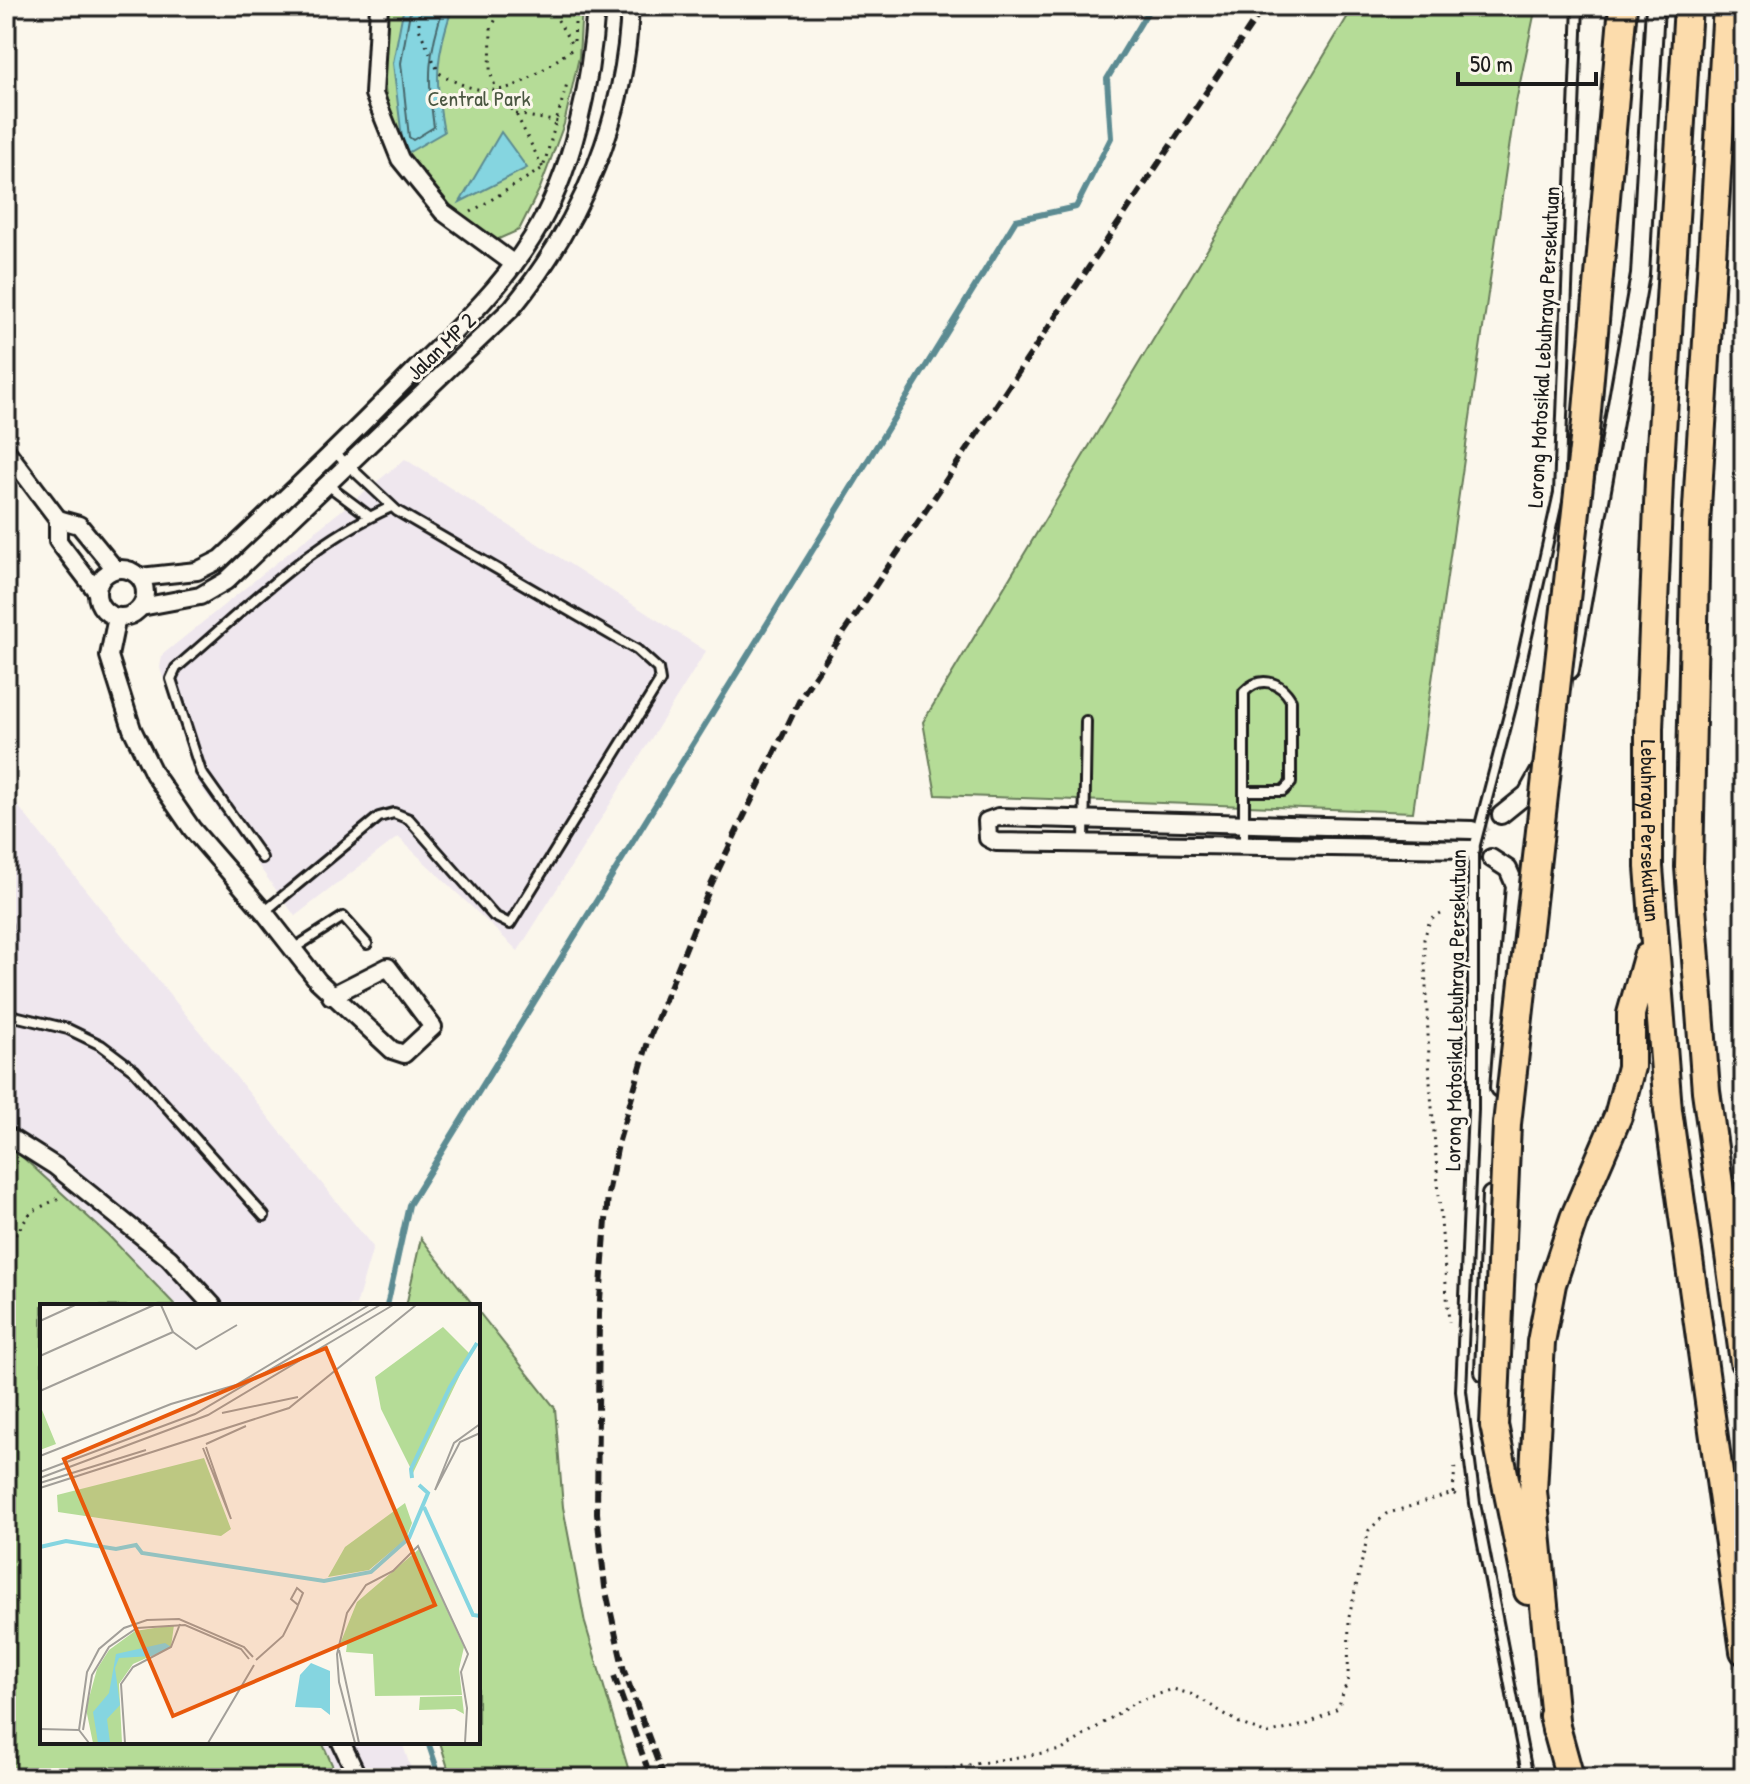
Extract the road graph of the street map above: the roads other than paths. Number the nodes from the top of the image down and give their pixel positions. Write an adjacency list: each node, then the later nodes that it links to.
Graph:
1 (379, 6): 9 (street)
2 (596, 6): 9 (street, Jalan MP 2)
3 (630, 6): 12 (street, Jalan MP 2)
4 (1578, 6): 51 (lane, Lorong Motosikal Lebuhraya Persekutuan)
5 (1623, 6): 46 (highway, bridge)
6 (1655, 6): 25 (street)
7 (1688, 6): 36 (highway, Lebuhraya Persekutuan)
8 (1727, 6): 45 (highway, Lebuhraya Persekutuan)
9 (514, 264): 11 (street, Jalan MP 2)
10 (6, 450): 17 (street)
11 (332, 451): 12 (lane); 13 (street, Jalan MP 2)
12 (351, 465): 14 (street, Jalan MP 2); 15 (lane)
13 (313, 473): 14 (lane); 19 (street, Jalan MP 2)
14 (328, 485): 16 (lane); 21 (street, Jalan MP 2)
15 (391, 507): 16 (lane); 34 (lane)
16 (369, 516): 32 (lane)
17 (58, 519): 18 (street); 20 (street)
18 (115, 569): 19 (street); 20 (street)
19 (140, 577): 21 (street)
20 (97, 592): 22 (street)
21 (141, 607): 22 (street)
22 (117, 617): 34 (street)
23 (1086, 721): 26 (lane)
24 (1245, 791): 24 (lane); 27 (lane)
25 (1501, 815)
26 (1084, 820): 27 (street); 29 (lane); 29 (street)
27 (1246, 824): 28 (street); 30 (lane)
28 (1472, 830)
29 (1084, 843): 30 (street)
30 (1244, 844): 31 (street)
31 (1471, 849)
32 (262, 858)
33 (1491, 858): 46 (street)
34 (264, 912): 38 (street)
35 (6, 925): 39 (lane)
36 (1652, 941): 47 (highway, Lebuhraya Persekutuan); 48 (highway)
37 (367, 944): 38 (lane)
38 (293, 949): 40 (street)
39 (6, 976)
40 (331, 996): 40 (street)
41 (6, 1014): 43 (lane)
42 (6, 1135): 44 (street)
43 (264, 1216)
44 (211, 1304)
45 (1744, 1362)
46 (1507, 1491): 48 (highway)
47 (1744, 1651)
48 (1556, 1730): 52 (highway)
49 (342, 1744): 50 (street)
50 (358, 1778)
51 (1528, 1778)
52 (1570, 1778)

